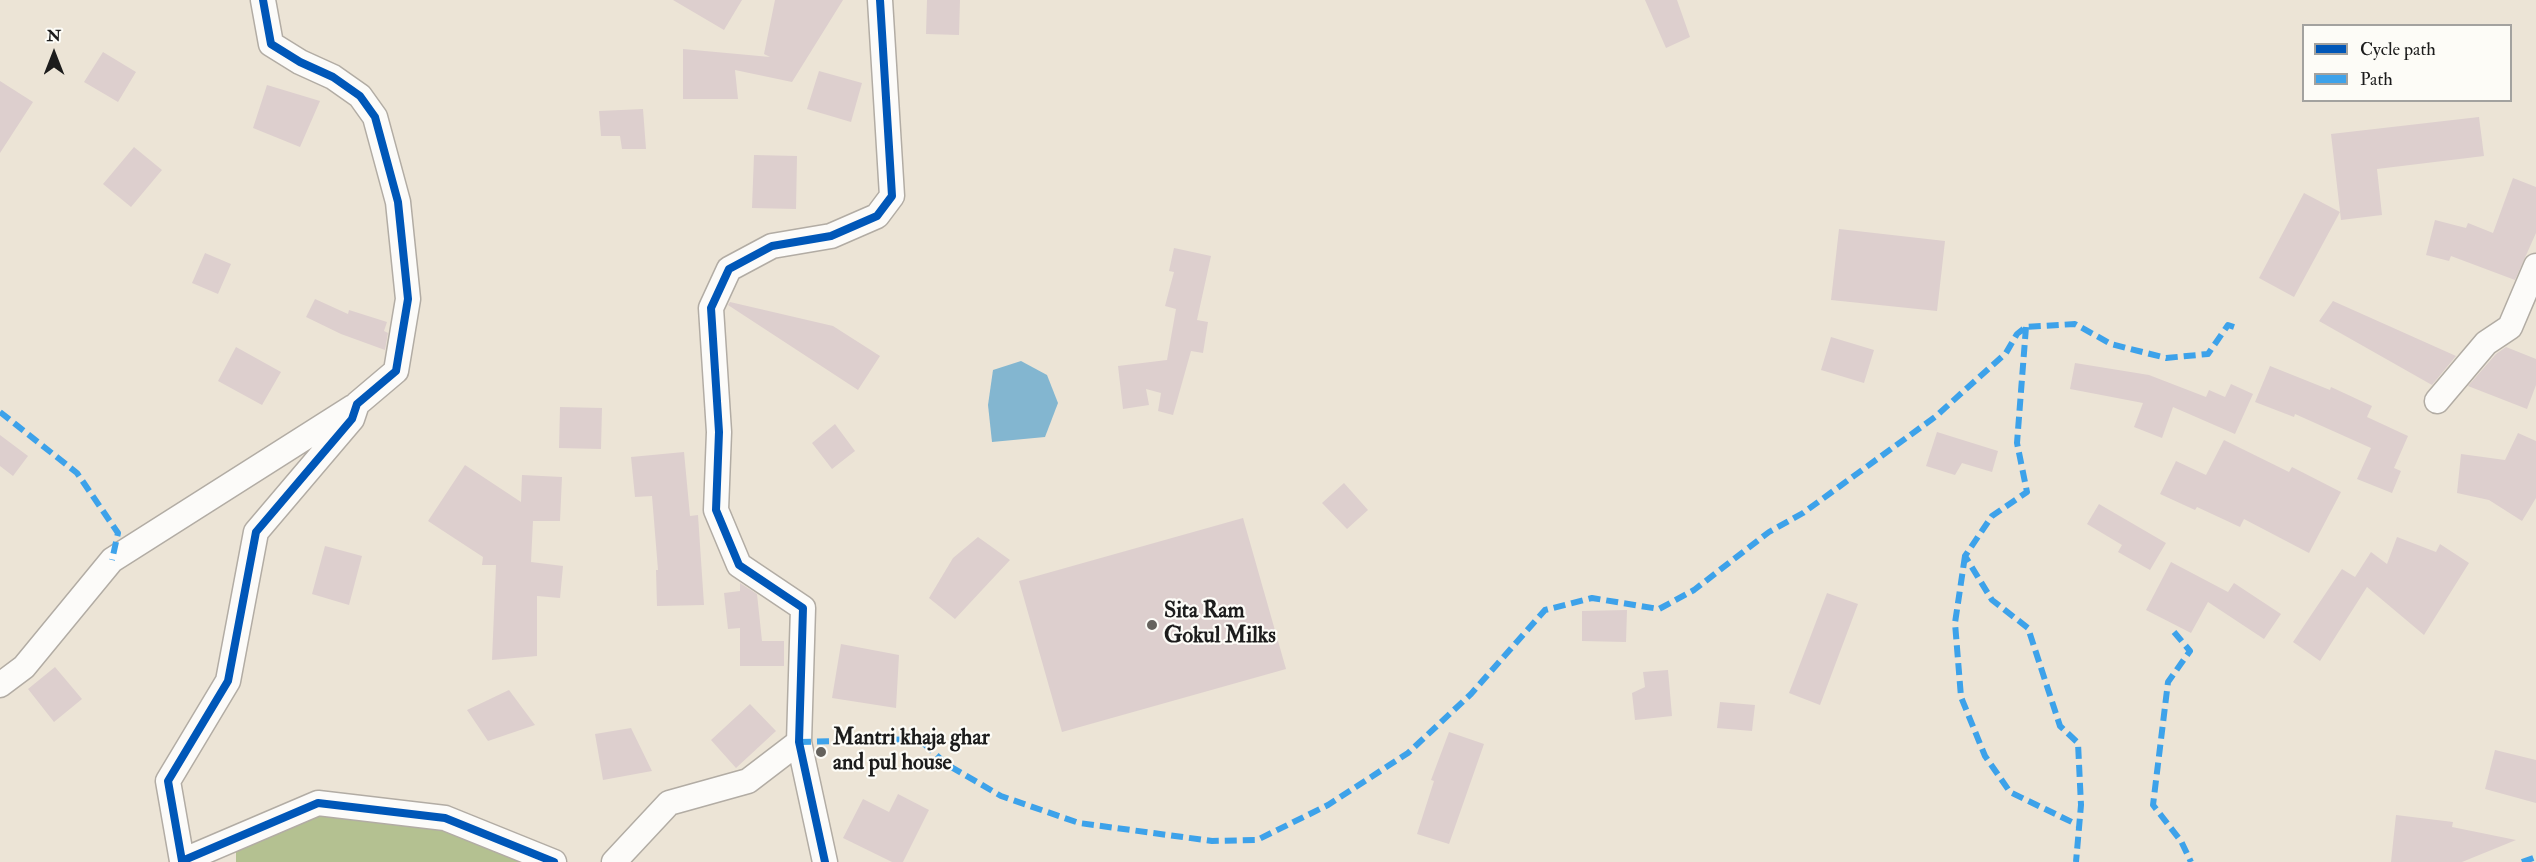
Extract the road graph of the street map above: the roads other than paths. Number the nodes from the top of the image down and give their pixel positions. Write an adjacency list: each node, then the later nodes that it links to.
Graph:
1 (263, 0): 5 (street)
2 (880, 0): 7 (street)
3 (2536, 266): 4 (street)
4 (2437, 401)
5 (357, 404): 6 (street); 8 (street)
6 (0, 685)
7 (799, 741): 9 (street); 10 (street)
8 (554, 862)
9 (614, 862)
10 (825, 862)

